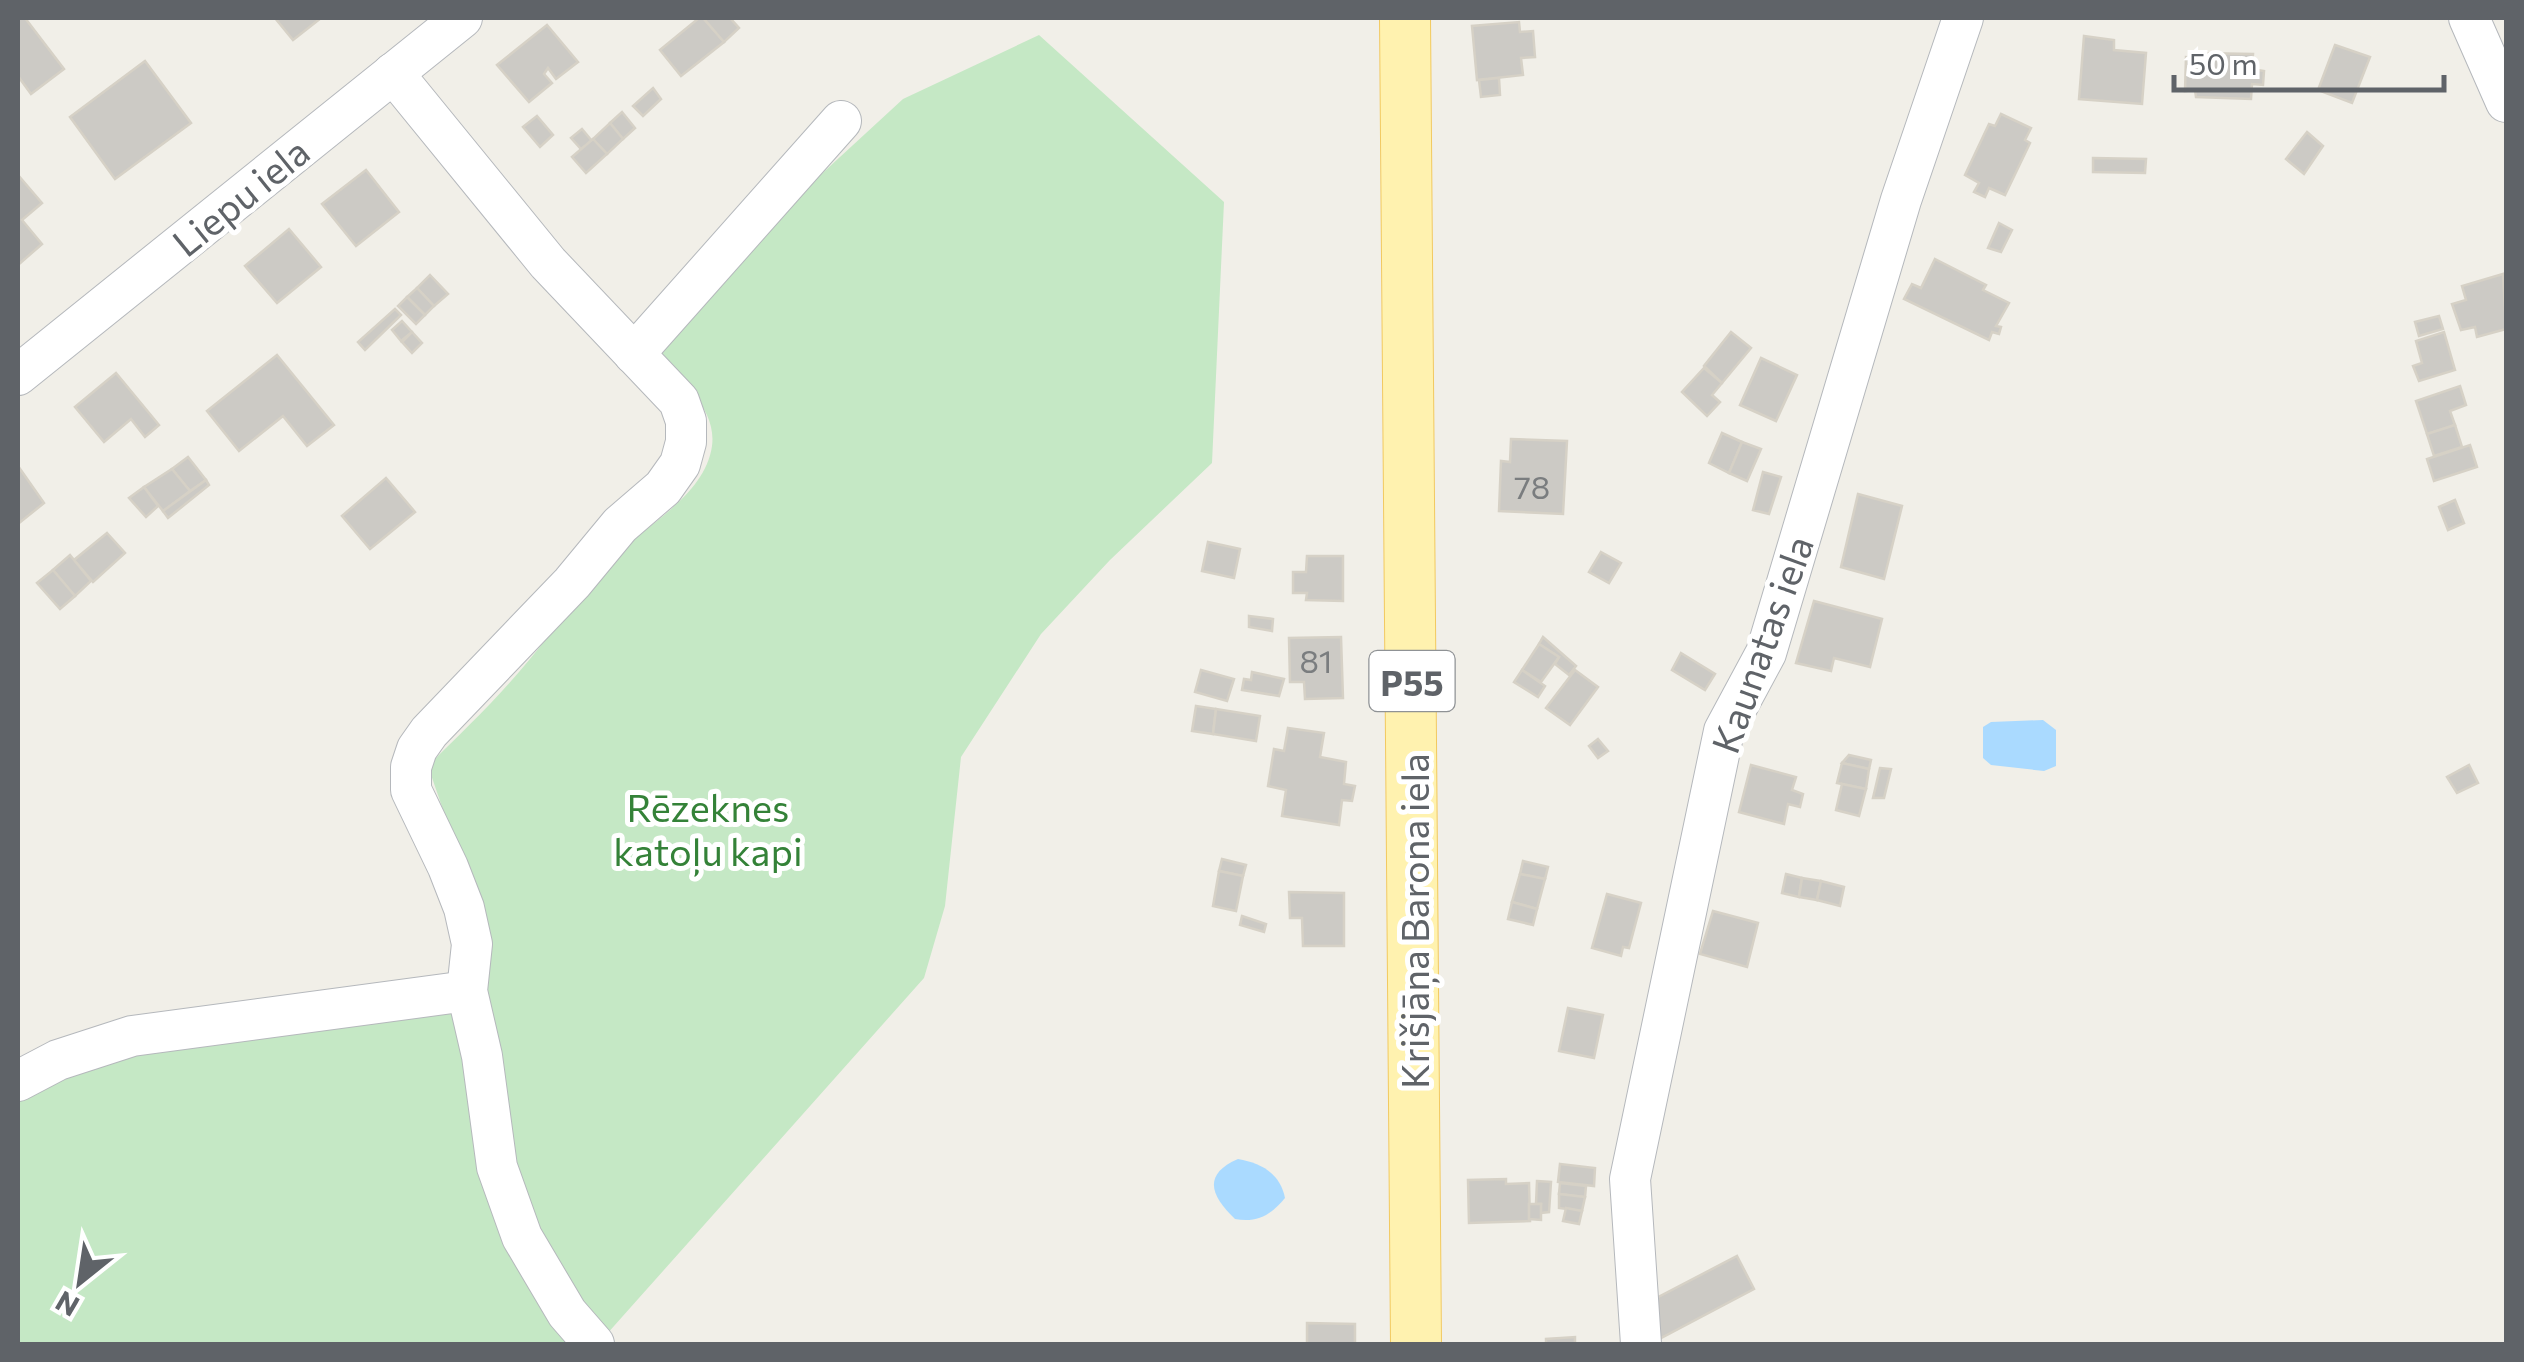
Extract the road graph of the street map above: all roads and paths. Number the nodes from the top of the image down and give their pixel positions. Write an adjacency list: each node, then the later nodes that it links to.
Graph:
1 (1405, 18): 13 (main road, Krišjāņa Barona iela / P55)
2 (1962, 18): 14 (street, Kaunatas iela)
3 (2469, 18): 6 (street)
4 (445, 22): 5 (street, Liepu iela)
5 (393, 73): 8 (street); 9 (street, Liepu iela)
6 (2506, 102)
7 (841, 121): 8 (street)
8 (634, 354): 10 (street)
9 (18, 375)
10 (468, 992): 11 (street); 12 (street)
11 (18, 1081)
12 (594, 1344)
13 (1416, 1344)
14 (1641, 1344)

